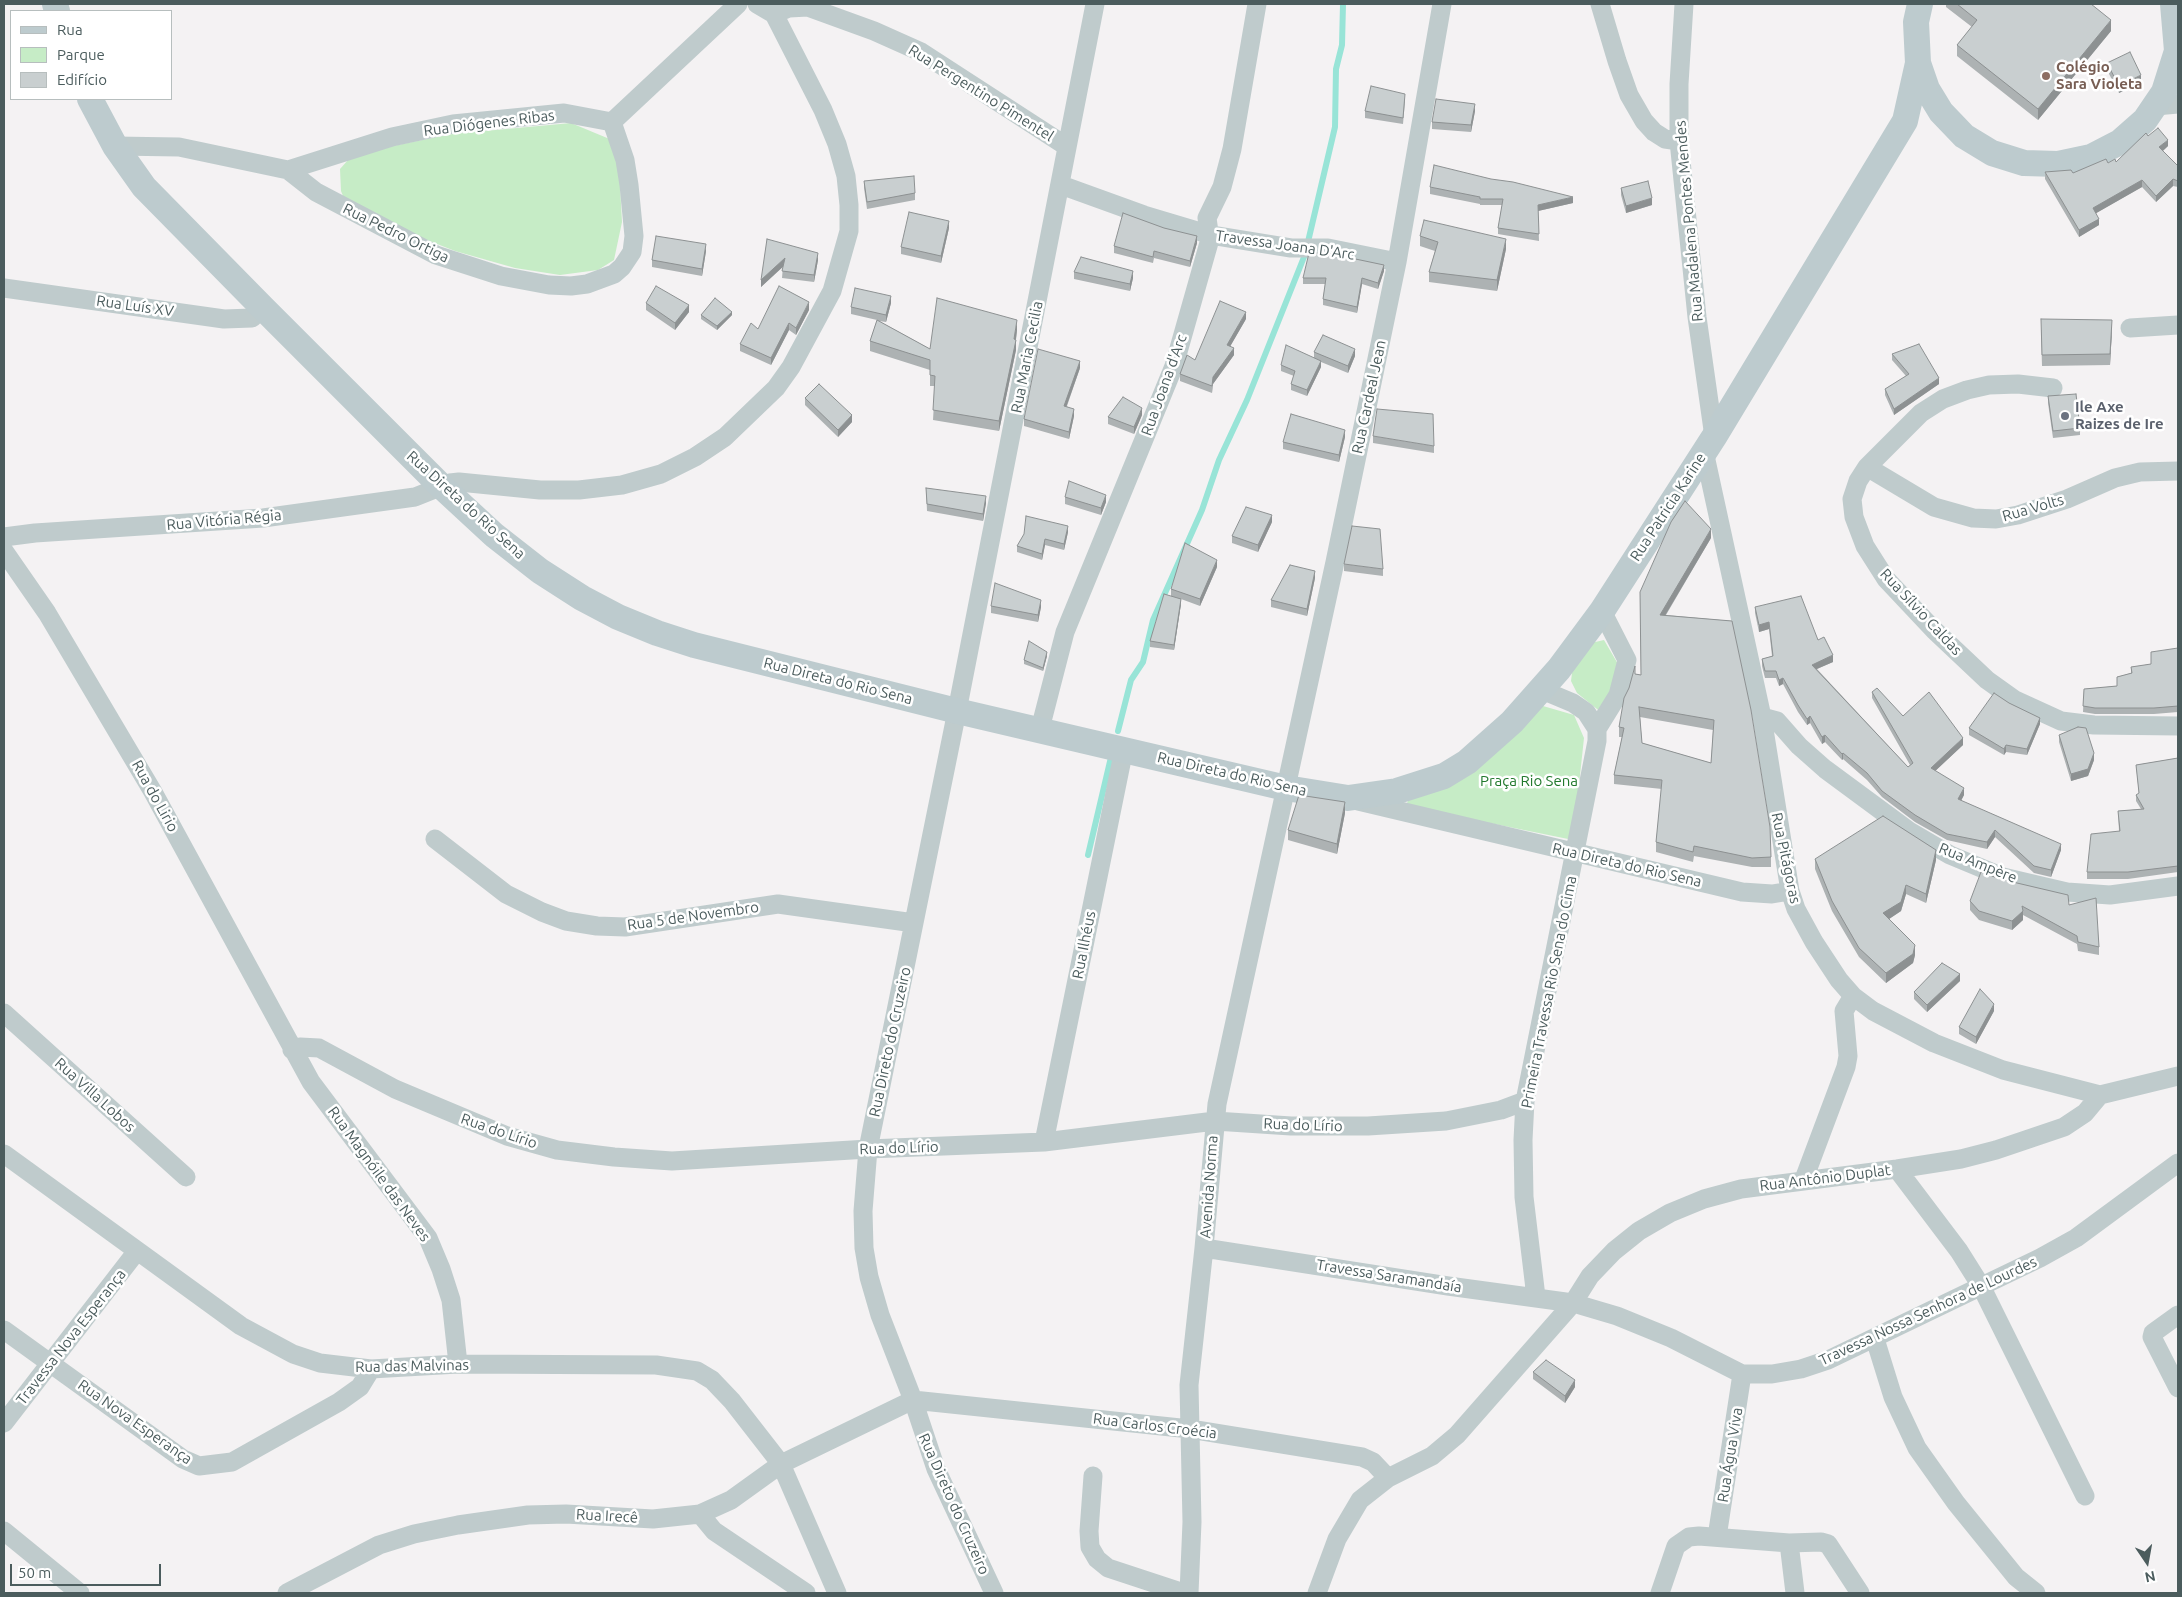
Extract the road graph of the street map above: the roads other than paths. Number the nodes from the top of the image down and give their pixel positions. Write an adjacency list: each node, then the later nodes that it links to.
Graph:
1 (738, 4): 16 (street)
2 (757, 4): 10 (street)
3 (1095, 4): 20 (street, Rua Maria Cecilia)
4 (1257, 4): 23 (street, Rua Joana d'Arc)
5 (1442, 4): 24 (street, Rua Cardeal Jean)
6 (1600, 4): 18 (street)
7 (1684, 4): 18 (street, Rua Madalena Pontes Mendes)
8 (1920, 4): 12 (main road)
9 (2173, 4): 11 (main road)
10 (774, 14): 20 (street, Rua Pergentino Pimentel); 33 (street, Rua Vitória Régia)
11 (2177, 54): 14 (main road)
12 (1918, 63): 15 (main road); 17 (main road, Rua Patricia Karine)
13 (91, 100): 19 (main road, Rua Direta do Rio Sena)
14 (2166, 105): 15 (main road)
15 (1941, 112): 17 (main road)
16 (612, 122): 21 (street, Rua Diógenes Ribas); 21 (street, Rua Pedro Ortiga)
17 (1905, 122): 30 (main road, Rua Patricia Karine)
18 (1679, 141): 30 (street, Rua Madalena Pontes Mendes)
19 (115, 146): 21 (street, Rua Pedro Ortiga); 26 (main road, Rua Direta do Rio Sena)
20 (1066, 146): 22 (street, Rua Maria Cecilia)
21 (288, 170)
22 (1061, 185): 23 (street, Travessa Joana D'Arc); 38 (street, Rua Maria Cecilia)
23 (1211, 235): 24 (street, Travessa Joana D'Arc); 41 (street, Rua Joana d'Arc)
24 (1397, 262): 44 (street, Rua Cardeal Jean)
25 (4, 288): 26 (street, Rua Luís XV)
26 (263, 308): 33 (main road, Rua Direta do Rio Sena)
27 (2178, 325): 28 (street)
28 (2130, 328)
29 (2053, 388): 31 (street, Rua Sílvio Caldas)
30 (1709, 444): 36 (main road, Rua Patricia Karine); 39 (street, Rua Pitágoras)
31 (1867, 467): 32 (street, Rua Volts); 40 (street, Rua Sílvio Caldas)
32 (2178, 471)
33 (441, 486): 34 (street, Rua Vitória Régia); 38 (main road, Rua Direta do Rio Sena)
34 (4, 537)
35 (4, 551): 53 (street, Rua do Lirio)
36 (1602, 611): 37 (main road, Rua Patricia Karine); 42 (street)
37 (1542, 690): 42 (street); 45 (main road, Rua Patricia Karine)
38 (957, 711): 41 (main road, Rua Direta do Rio Sena); 50 (street, Rua Direto do Cruzeiro)
39 (1762, 717): 48 (street, Rua Ampère); 49 (street, Rua Pitágoras)
40 (2178, 726)
41 (1040, 729): 43 (main road, Rua Direta do Rio Sena)
42 (1597, 729): 47 (street, Primeira Travessa Rio Sena do Cima)
43 (1124, 749): 44 (main road, Rua Direta do Rio Sena); 58 (street, Rua Ilhéus)
44 (1286, 788): 45 (main road, Rua Direta do Rio Sena); 57 (street, Avenida Norma)
45 (1348, 798): 47 (street, Rua Direta do Rio Sena)
46 (435, 839): 50 (street, Rua 5 de Novembro)
47 (1576, 853): 49 (street, Rua Direta do Rio Sena); 56 (street, Primeira Travessa Rio Sena do Cima)
48 (2178, 886)
49 (1790, 891): 51 (street, Rua Pitágoras)
50 (914, 923): 59 (street, Rua Direto do Cruzeiro)
51 (1853, 996): 55 (street, Rua Pitágoras); 64 (street)
52 (4, 1013): 63 (street, Rua Villa Lobos)
53 (292, 1050): 59 (street, Rua do Lírio); 74 (street, Rua Magnóile das Neves)
54 (2178, 1076): 55 (street, Rua Pitágoras)
55 (2100, 1095): 62 (street, Rua Antônio Duplat)
56 (1525, 1101): 57 (street, Rua do Lírio); 68 (street, Primeira Travessa Rio Sena do Cima)
57 (1214, 1120): 58 (street, Rua do Lírio); 65 (street, Avenida Norma)
58 (1044, 1142): 59 (street, Rua do Lírio)
59 (868, 1149): 78 (street, Rua Direto do Cruzeiro)
60 (4, 1154): 66 (street, Rua das Malvinas)
61 (2178, 1163): 67 (street, Travessa Nossa Senhora de Lourdes)
62 (1897, 1169): 64 (street, Rua Antônio Duplat); 67 (street)
63 (186, 1177)
64 (1804, 1179): 69 (street, Rua Antônio Duplat)
65 (1204, 1248): 68 (street, Travessa Saramandaía); 80 (street, Avenida Norma)
66 (138, 1251): 73 (street, Travessa Nova Esperança); 75 (street, Rua das Malvinas)
67 (1981, 1286): 72 (street, Travessa Nossa Senhora de Lourdes); 84 (street)
68 (1536, 1297): 69 (street, Travessa Saramandaía)
69 (1574, 1303): 76 (street, Travessa Nossa Senhora de Lourdes); 83 (street, Rua Antônio Duplat)
70 (2178, 1315): 77 (street)
71 (4, 1330): 73 (street, Rua Nova Esperança)
72 (1875, 1338): 76 (street, Travessa Nossa Senhora de Lourdes); 100 (street)
73 (52, 1363): 75 (street, Rua Nova Esperança); 79 (street, Travessa Nova Esperança)
74 (458, 1364): 75 (street, Rua das Malvinas); 81 (street, Rua das Malvinas)
75 (370, 1369)
76 (1742, 1374): 87 (street, Rua Água Viva)
77 (2178, 1388)
78 (913, 1400): 80 (street, Rua Carlos Croécia); 81 (street, Rua Irecê); 93 (street, Rua Direto do Cruzeiro)
79 (4, 1423)
80 (1190, 1429): 83 (street, Rua Carlos Croécia); 95 (street, Avenida Norma)
81 (781, 1464): 85 (street, Rua Irecê); 92 (street, Rua das Malvinas)
82 (1093, 1476): 94 (street)
83 (1388, 1478): 96 (street, Rua Antônio Duplat)
84 (2085, 1496)
85 (700, 1514): 90 (street, Rua Irecê); 91 (street)
86 (4, 1531): 89 (street)
87 (1717, 1536): 88 (street); 97 (street)
88 (1789, 1543): 98 (street); 99 (street)
89 (79, 1593)
90 (287, 1593)
91 (806, 1593)
92 (837, 1593)
93 (994, 1593)
94 (1184, 1593)
95 (1190, 1593)
96 (1317, 1593)
97 (1660, 1593)
98 (1795, 1593)
99 (1860, 1593)
100 (2036, 1593)

